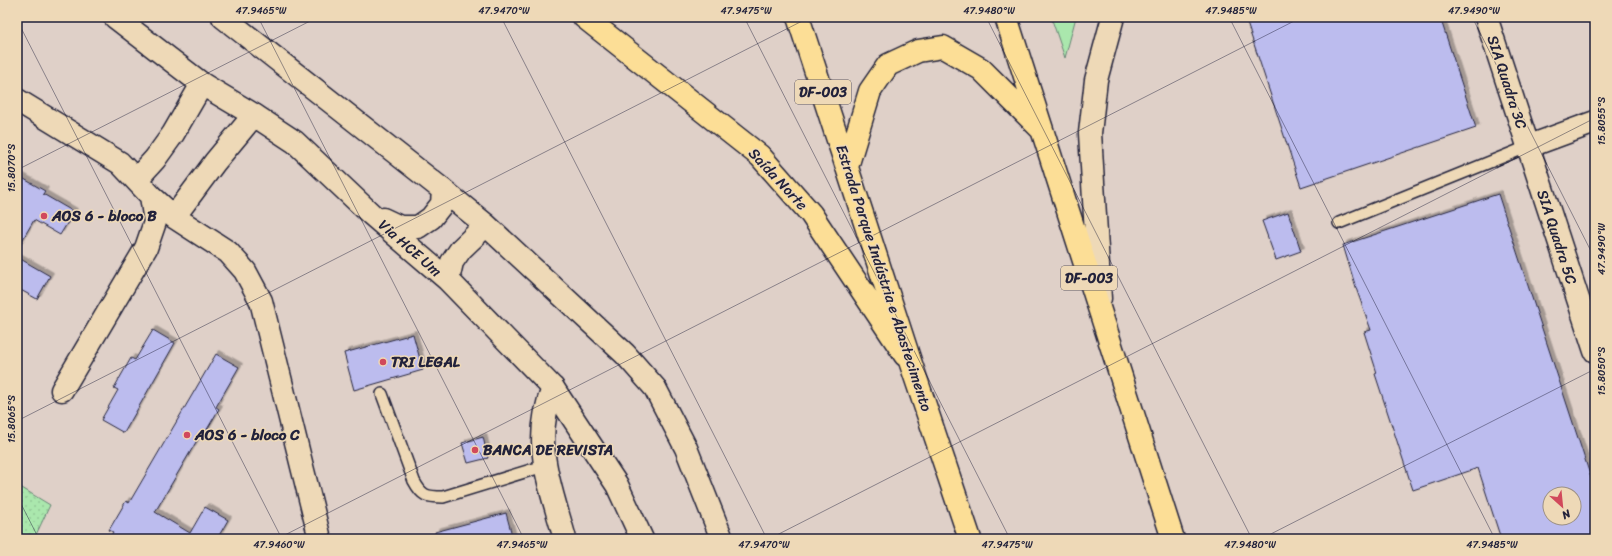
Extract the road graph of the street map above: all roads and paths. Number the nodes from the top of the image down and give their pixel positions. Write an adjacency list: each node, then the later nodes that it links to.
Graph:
1 (115, 17): 8 (main road, Via HCE Um)
2 (223, 17): 16 (main road)
3 (584, 17): 25 (main road, Saída Norte)
4 (798, 17): 14 (main road, Estrada Parque Indústria e Abastecimento / DF-003)
5 (1006, 17): 12 (main road, DF-003)
6 (1113, 17): 23 (main road)
7 (1486, 17): 13 (main road, SIA Quadra 3C)
8 (202, 84): 10 (main road, Via HCE Um); 15 (main road)
9 (17, 100): 15 (main road)
10 (254, 115): 18 (main road, Via HCE Um); 19 (main road)
11 (1595, 122): 13 (main road)
12 (1042, 130): 14 (main road); 23 (main road, DF-003)
13 (1528, 147): 20 (lane); 24 (main road, SIA Quadra 5C)
14 (847, 167): 25 (main road, Estrada Parque Indústria e Abastecimento / DF-003)
15 (136, 180): 17 (main road)
16 (443, 190): 18 (main road); 21 (main road)
17 (151, 196): 19 (main road); 27 (main road)
18 (371, 214): 22 (main road, Via HCE Um)
19 (174, 217): 30 (main road)
20 (1339, 223)
21 (486, 225): 22 (main road); 33 (main road)
22 (448, 280): 26 (main road, Via HCE Um)
23 (1101, 318): 35 (main road, DF-003)
24 (1595, 351)
25 (911, 364): 34 (main road, Estrada Parque Indústria e Abastecimento / DF-003)
26 (553, 388): 29 (main road); 32 (main road, Via HCE Um)
27 (62, 390)
28 (382, 394): 29 (lane)
29 (544, 466): 31 (main road)
30 (320, 539)
31 (565, 539)
32 (642, 539)
33 (722, 539)
34 (970, 539)
35 (1173, 539)

